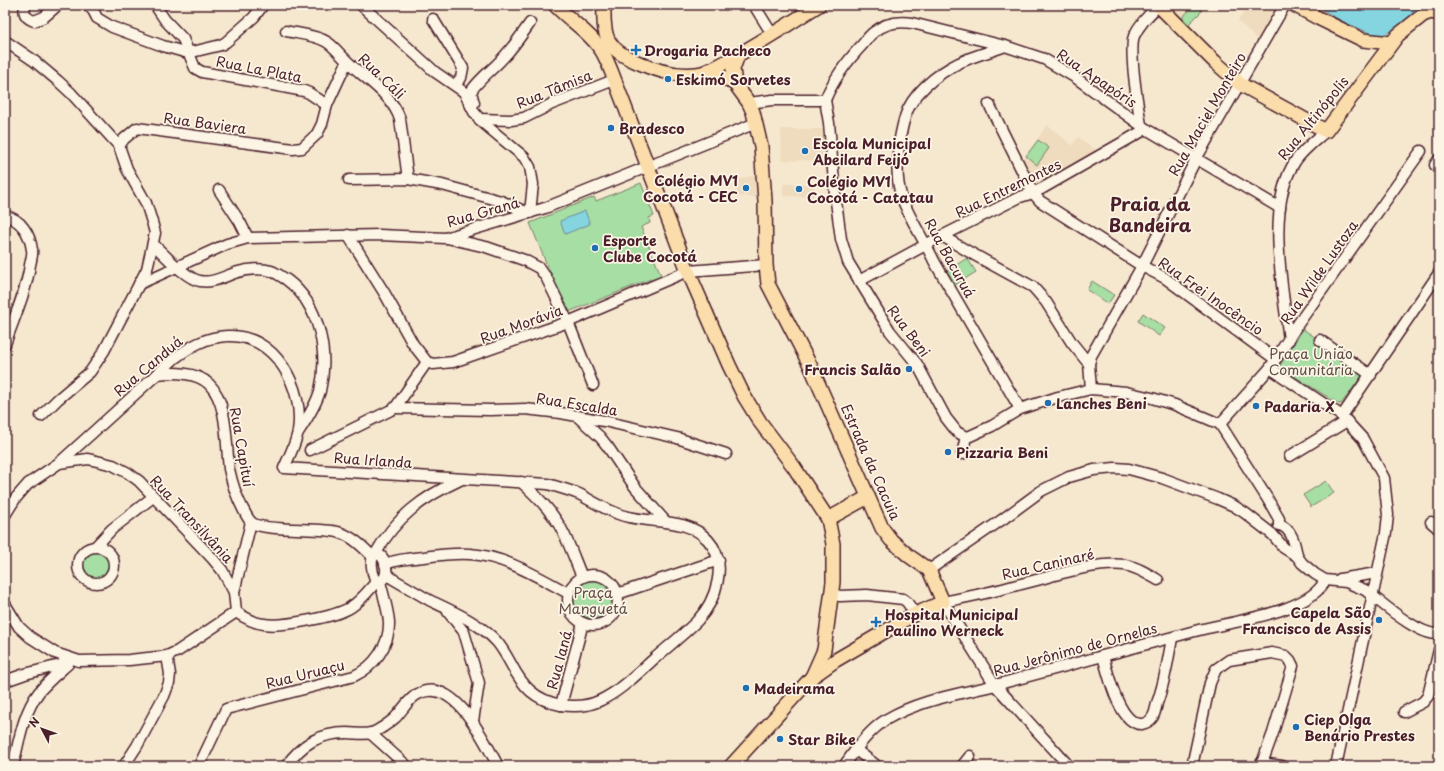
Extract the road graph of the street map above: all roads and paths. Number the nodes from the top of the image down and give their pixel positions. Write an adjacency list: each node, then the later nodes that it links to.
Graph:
1 (58, 5): 13 (street)
2 (87, 5): 25 (street)
3 (154, 5): 25 (street, Rua La Plata)
4 (263, 5): 25 (street)
5 (361, 5): 34 (street)
6 (555, 5): 19 (main road)
7 (604, 5): 16 (main road)
8 (754, 5): 20 (street)
9 (819, 5): 20 (main road)
10 (1159, 5): 33 (main road); 41 (street)
11 (1285, 5): 33 (street, Rua Maciel Monteiro)
12 (1294, 5): 22 (main road)
13 (25, 6)
14 (1439, 14): 23 (main road, Rua Altinópolis)
15 (433, 19): 34 (street)
16 (604, 20): 19 (main road); 27 (main road)
17 (530, 23): 39 (street)
18 (286, 31): 28 (street, Rua Cáli)
19 (584, 32): 31 (main road)
20 (772, 34): 26 (main road)
21 (5, 41): 43 (street)
22 (1366, 41): 23 (main road); 29 (main road)
23 (1391, 43): 29 (main road, Rua Altinópolis)
24 (1006, 46): 35 (street, Rua Apapóris); 41 (street, Rua Apapóris); 59 (street, Rua Bacuruá)
25 (189, 55): 38 (street, Rua La Plata)
26 (738, 55): 30 (main road); 32 (main road)
27 (630, 59): 30 (main road); 31 (main road)
28 (348, 62): 38 (street, Rua Baviera); 47 (street, Rua Cáli)
29 (1376, 64): 42 (main road, Rua Altinópolis)
30 (709, 70): 32 (main road, Estrada da Cacuia)
31 (613, 76): 39 (street, Rua Tâmisa); 46 (main road)
32 (735, 84): 36 (main road, Estrada da Cacuia)
33 (1240, 84): 42 (main road); 45 (street, Rua Maciel Monteiro)
34 (455, 85): 39 (street)
35 (825, 100): 36 (street); 65 (street, Rua Beni)
36 (749, 103): 40 (main road, Estrada da Cacuia)
37 (989, 104): 50 (street, Rua Frei Inocêncio)
38 (326, 105): 43 (street, Rua Baviera)
39 (477, 116): 52 (street)
40 (756, 123): 46 (street, Rua Graná); 60 (main road, Estrada da Cacuia)
41 (1144, 127): 45 (street, Rua Apapóris); 50 (street, Rua Entremontes)
42 (1326, 131): 51 (street, Rua Altinópolis)
43 (119, 146): 58 (street)
44 (1421, 151): 68 (street, Rua Wilde Lustoza)
45 (1196, 159): 51 (street, Rua Apapóris); 61 (street, Rua Maciel Monteiro)
46 (648, 166): 52 (street, Rua Graná); 63 (main road)
47 (408, 179): 48 (street); 52 (street)
48 (349, 180)
49 (219, 190): 56 (street)
50 (1033, 193): 55 (street, Rua Entremontes); 61 (street, Rua Frei Inocêncio)
51 (1280, 208): 68 (street, Rua Altinópolis)
52 (529, 213): 57 (street, Rua Graná)
53 (5, 216): 70 (street)
54 (348, 236): 56 (street, Rua Graná); 57 (street, Rua Graná); 71 (street)
55 (942, 236): 59 (street, Rua Entremontes); 73 (street)
56 (248, 238): 62 (street, Rua Graná)
57 (445, 238): 67 (street)
58 (153, 244): 62 (street); 66 (street)
59 (926, 244): 65 (street, Rua Entremontes); 79 (street, Rua Bacuruá)
60 (766, 264): 63 (street, Rua Morávia); 95 (main road, Estrada da Cacuia)
61 (1142, 266): 72 (street, Rua Frei Inocêncio); 73 (street, Rua Maciel Monteiro)
62 (178, 267): 66 (street, Rua Graná); 84 (street)
63 (688, 271): 67 (street, Rua Morávia); 97 (main road)
64 (1439, 274): 75 (street)
65 (859, 280): 85 (street, Rua Beni)
66 (139, 284): 80 (street)
67 (568, 322): 71 (street, Rua Morávia); 76 (street)
68 (1289, 340): 72 (street, Rua Wilde Lustoza)
69 (1320, 340): 75 (street)
70 (5, 344)
71 (427, 362): 78 (street)
72 (1273, 363): 82 (street, Rua Frei Inocêncio); 83 (street, Rua Wilde Lustoza)
73 (1089, 364): 77 (street)
74 (157, 374): 84 (street, Rua Canduá); 90 (street, Rua Canduá); 98 (street, Rua Capituí)
75 (1371, 375): 82 (street)
76 (593, 385)
77 (1092, 389): 79 (street); 83 (street)
78 (395, 408): 81 (street, Rua Escalda); 86 (street)
79 (1020, 409): 85 (street)
80 (41, 416)
81 (577, 416): 87 (street, Rua Escalda); 99 (street)
82 (1345, 419): 89 (street); 111 (street, Rua Frei Inocêncio)
83 (1220, 424): 101 (street)
84 (298, 433): 91 (street, Rua Canduá)
85 (966, 437): 88 (street)
86 (310, 450)
87 (726, 454)
88 (962, 454)
89 (1290, 456)
90 (59, 463): 94 (street, Rua Transilvânia); 96 (street, Rua Transilvânia)
91 (285, 465): 92 (street, Rua Irlanda)
92 (461, 479): 93 (street, Rua Irlanda); 109 (street)
93 (521, 482): 99 (street, Rua Irlanda); 112 (street)
94 (153, 497): 105 (street); 116 (street, Rua Transilvânia)
95 (868, 497): 97 (main road); 110 (main road, Estrada da Cacuia)
96 (5, 515)
97 (828, 520): 119 (main road)
98 (251, 522): 109 (street); 116 (street)
99 (666, 522): 108 (street, Rua Irlanda)
100 (1431, 522): 102 (street)
101 (1279, 525): 103 (street); 104 (street)
102 (1439, 529)
103 (1272, 534): 106 (street); 110 (street)
104 (1294, 542): 106 (street); 107 (street)
105 (96, 546)
106 (1284, 548): 107 (street)
107 (1297, 556): 114 (street)
108 (719, 560): 118 (street); 139 (street)
109 (381, 569): 117 (street); 123 (street); 124 (street); 148 (street, Rua Uruaçu)
110 (928, 570): 121 (main road, Estrada da Cacuia)
111 (1377, 573): 115 (street); 120 (street, Rua Frei Inocêncio)
112 (582, 577): 117 (street); 118 (street)
113 (1158, 580): 121 (street, Rua Caninaré)
114 (1325, 580): 115 (street); 128 (street, Rua Jerônimo de Ornelas)
115 (1336, 580): 120 (street)
116 (234, 592): 124 (street, Rua Transilvânia)
117 (568, 592): 126 (street)
118 (617, 594): 126 (street)
119 (831, 594): 125 (street); 129 (main road)
120 (1373, 596): 127 (street); 159 (street, Rua Frei Inocêncio)
121 (943, 602): 125 (main road); 138 (street)
122 (5, 604): 134 (street)
123 (444, 608): 139 (street); 141 (street)
124 (236, 612): 131 (street)
125 (915, 614): 133 (main road)
126 (583, 623): 139 (street, Rua Ianá)
127 (1439, 634)
128 (1172, 638): 132 (street, Rua Jerônimo de Ornelas); 132 (street)
129 (824, 650): 133 (main road); 136 (main road)
130 (1439, 650): 140 (street)
131 (167, 656): 134 (street); 147 (street)
132 (1103, 656): 138 (street, Rua Jerônimo de Ornelas)
133 (836, 660): 136 (main road)
134 (80, 661): 135 (street)
135 (68, 664): 137 (street); 146 (street)
136 (812, 677): 152 (main road)
137 (5, 681)
138 (995, 685): 143 (street, Rua Jerônimo de Ornelas); 156 (street)
139 (561, 704)
140 (1404, 712)
141 (473, 721): 142 (street); 151 (street)
142 (370, 734): 149 (street); 150 (street)
143 (856, 750): 153 (street, Rua Jerônimo de Ornelas); 154 (street)
144 (970, 756): 155 (street)
145 (1261, 764): 157 (street); 158 (street)
146 (13, 766)
147 (124, 766)
148 (199, 766)
149 (286, 766)
150 (407, 766)
151 (498, 766)
152 (731, 766)
153 (844, 766)
154 (877, 766)
155 (962, 766)
156 (1069, 766)
157 (1192, 766)
158 (1282, 766)
159 (1336, 766)

